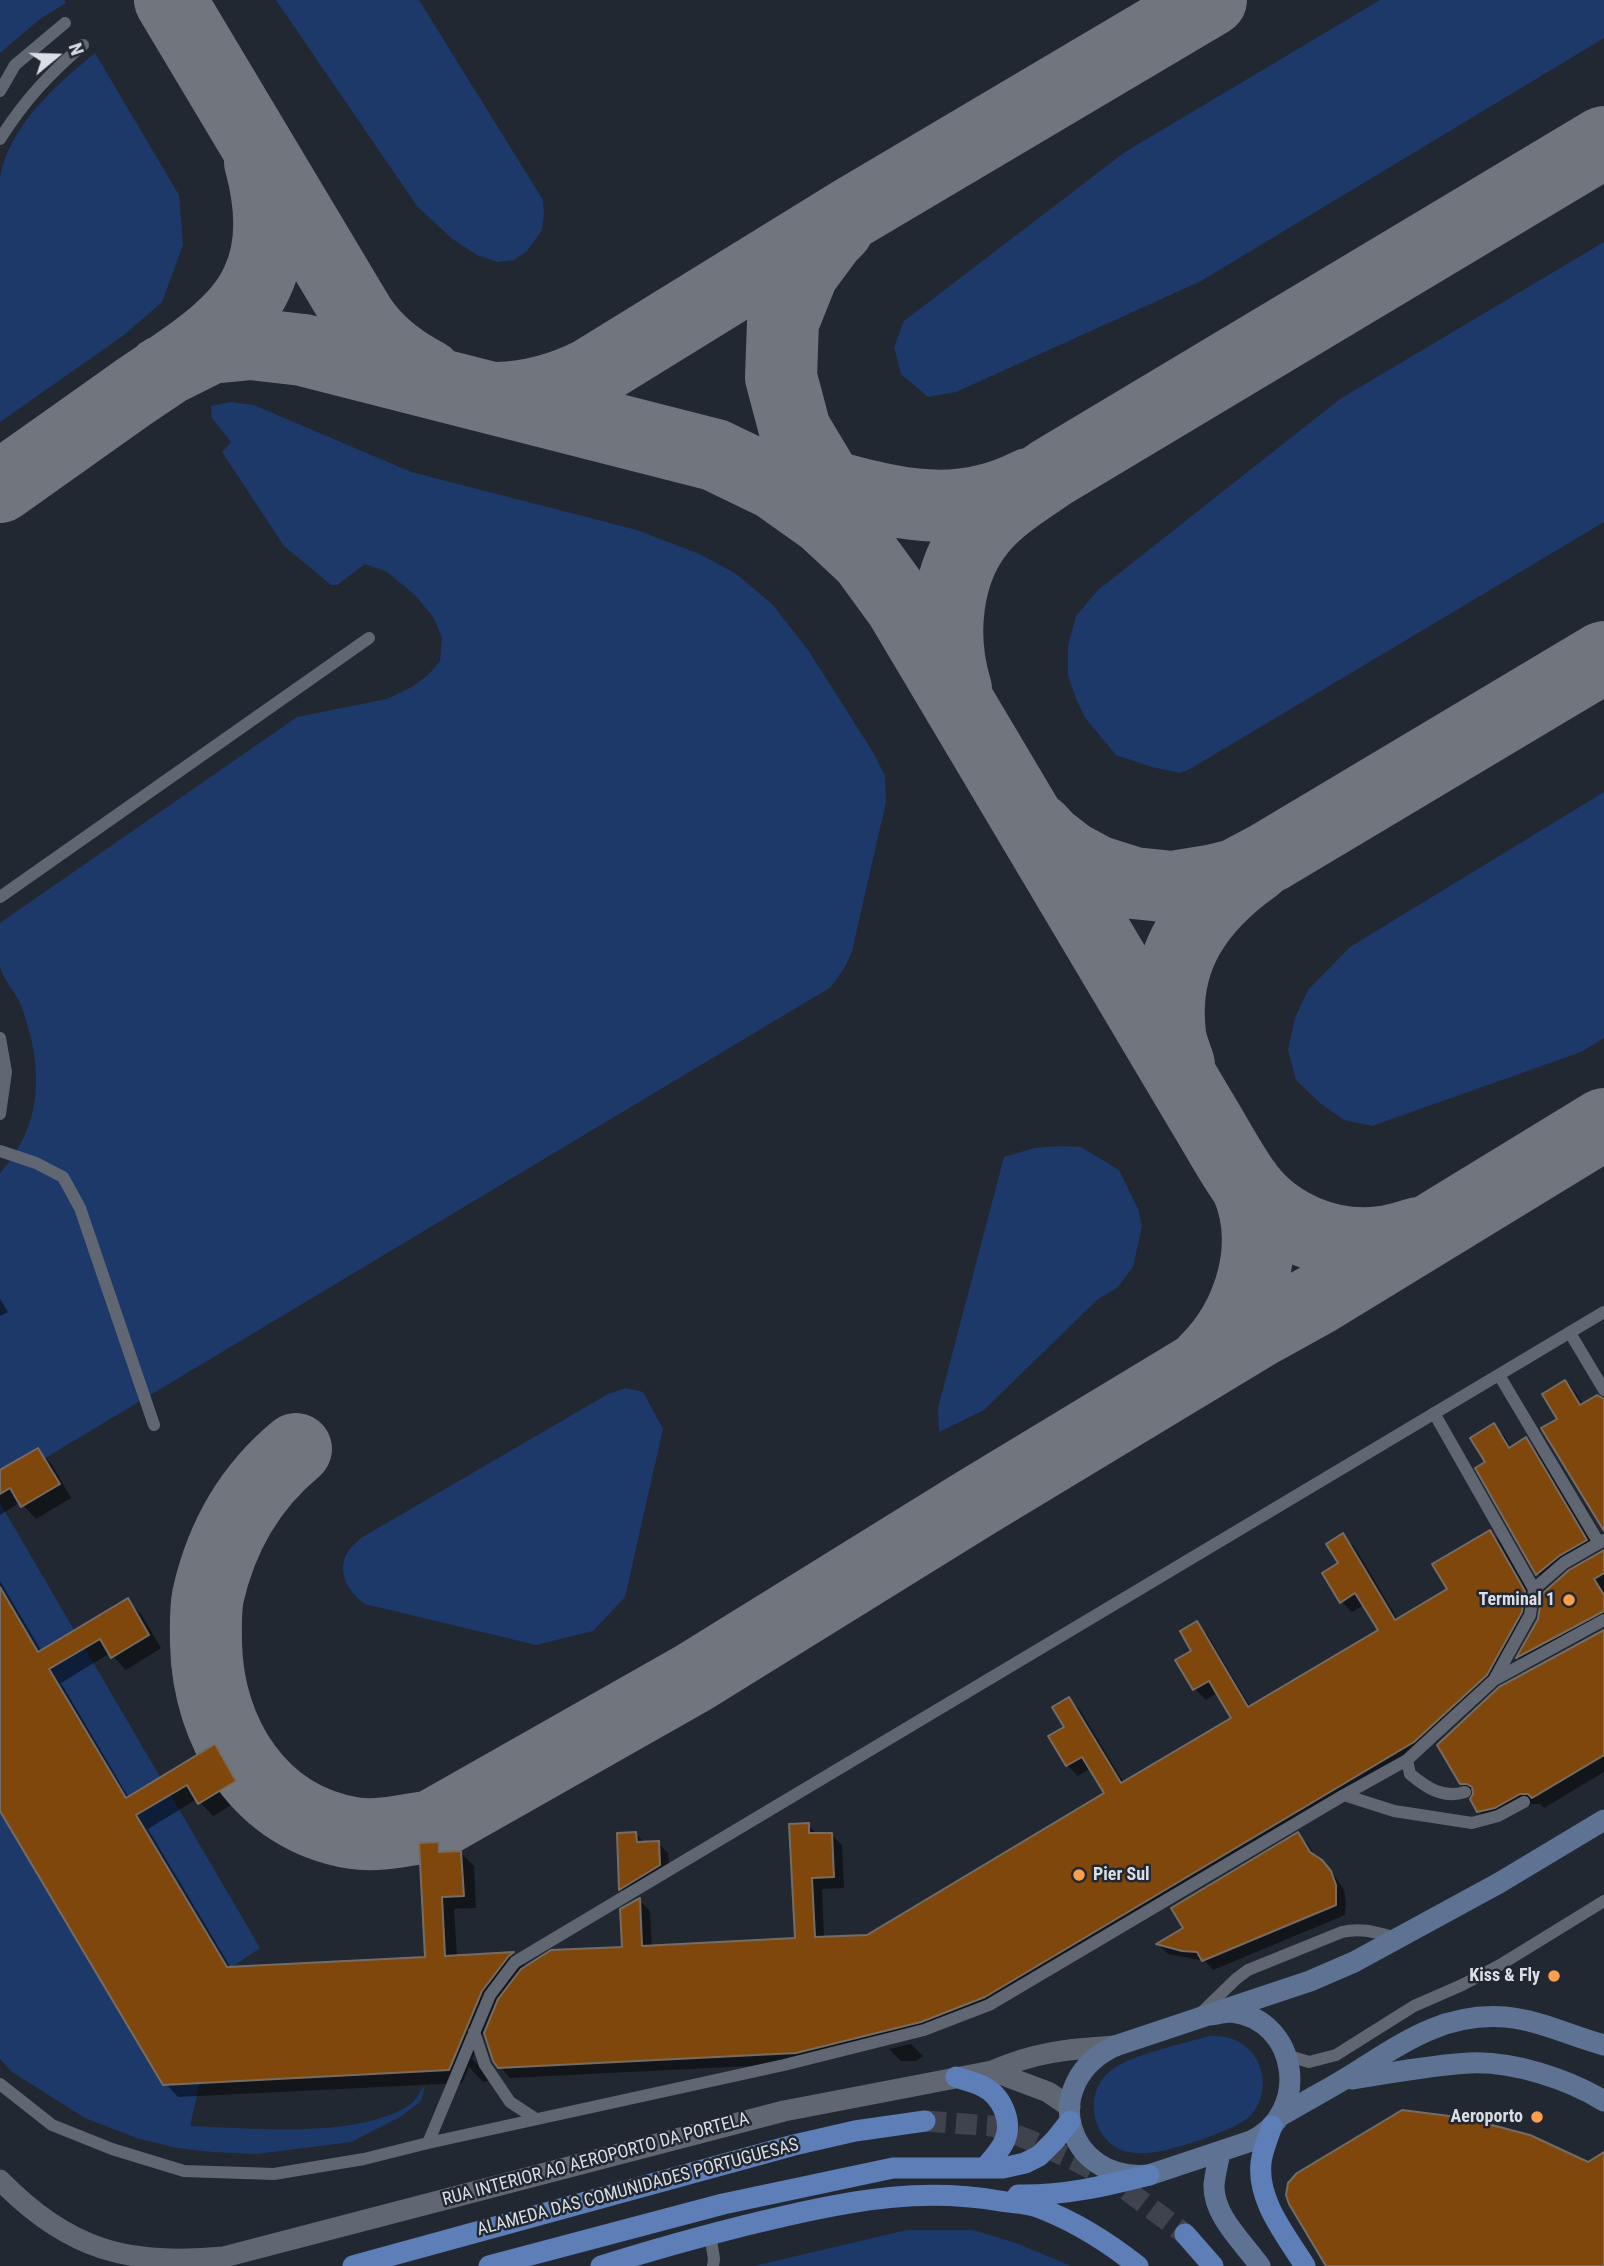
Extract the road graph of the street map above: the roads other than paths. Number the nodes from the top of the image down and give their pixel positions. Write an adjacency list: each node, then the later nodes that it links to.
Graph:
1 (65, 23): 3 (lane)
2 (83, 45): 4 (lane)
3 (0, 91)
4 (0, 139)
5 (369, 638): 6 (lane)
6 (0, 897)
7 (0, 1038): 8 (lane)
8 (0, 1114)
9 (0, 1151): 15 (lane)
10 (1604, 1312): 11 (lane)
11 (1570, 1333): 12 (lane); 13 (lane)
12 (1499, 1375): 14 (lane); 16 (lane)
13 (1604, 1390)
14 (1434, 1413): 17 (lane); 28 (lane)
15 (154, 1424)
16 (1601, 1541): 17 (lane)
17 (1534, 1589): 19 (lane)
18 (1604, 1620): 19 (lane)
19 (1494, 1680): 20 (lane)
20 (1407, 1760): 21 (lane); 22 (lane)
21 (1465, 1792)
22 (1344, 1795): 23 (lane); 38 (lane)
23 (1524, 1802)
24 (1604, 1820): 26 (main road, RUA INTERIOR AO AEROPORTO DA PORTELA)
25 (1604, 1901): 31 (lane)
26 (1398, 1938): 27 (main road, RUA INTERIOR AO AEROPORTO DA PORTELA); 27 (lane)
27 (1202, 2018): 30 (main road, RUA INTERIOR AO AEROPORTO DA PORTELA); 31 (main road, RUA INTERIOR AO AEROPORTO DA PORTELA)
28 (474, 2032): 38 (lane); 41 (lane)
29 (1604, 2045): 34 (main road)
30 (1115, 2046): 32 (street, RUA INTERIOR AO AEROPORTO DA PORTELA); 37 (main road)
31 (1286, 2056): 39 (main road)
32 (992, 2071): 33 (street, RUA INTERIOR AO AEROPORTO DA PORTELA); 37 (street)
33 (956, 2077): 43 (main road); 45 (street, RUA INTERIOR AO AEROPORTO DA PORTELA)
34 (1343, 2080): 36 (main road); 39 (main road)
35 (0, 2084): 41 (lane)
36 (1604, 2101)
37 (1070, 2114): 43 (main road); 44 (main road)
38 (536, 2119): 41 (lane)
39 (1277, 2121): 42 (main road); 56 (main road)
40 (925, 2122): 49 (main road, ALAMEDA DAS COMUNIDADES PORTUGUESAS)
41 (428, 2143)
42 (1220, 2152): 44 (main road); 55 (main road)
43 (985, 2168): 50 (main road)
44 (1149, 2175): 46 (main road)
45 (0, 2180)
46 (967, 2195): 47 (main road); 53 (main road)
47 (710, 2233): 51 (main road); 52 (lane)
48 (1185, 2234): 54 (main road)
49 (353, 2266)
50 (489, 2266)
51 (601, 2266)
52 (713, 2266)
53 (1138, 2266)
54 (1213, 2266)
55 (1261, 2266)
56 (1305, 2266)

